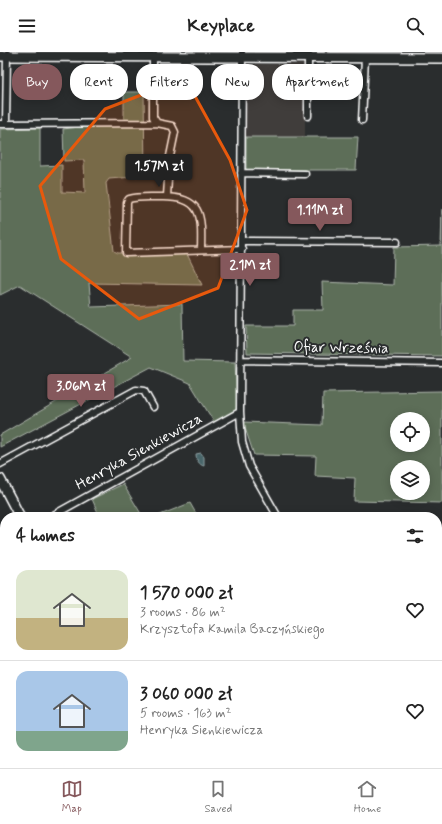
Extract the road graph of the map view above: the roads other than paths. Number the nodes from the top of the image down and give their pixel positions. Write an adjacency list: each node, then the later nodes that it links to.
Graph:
1 (5, 55): 4 (street); 11 (street)
2 (242, 55): 4 (street); 5 (street); 12 (street)
3 (390, 55): 6 (street); 7 (street)
4 (153, 57): 10 (street)
5 (308, 58): 6 (street); 8 (street)
6 (366, 58): 9 (street)
7 (442, 58)
8 (308, 116)
9 (362, 120)
10 (157, 123): 11 (street); 14 (street)
11 (3, 124)
12 (241, 173): 13 (street); 15 (street)
13 (304, 174)
14 (167, 197): 18 (street); 18 (street)
15 (242, 240): 16 (street); 17 (street)
16 (397, 242)
17 (242, 249): 18 (street); 19 (street)
18 (200, 250)
19 (240, 360): 20 (street, Ofiar Września); 22 (street)
20 (442, 363)
21 (153, 407): 23 (street)
22 (240, 412): 26 (street, Henryka Sienkiewicza); 27 (street)
23 (0, 464)
24 (0, 479): 25 (street)
25 (17, 512)
26 (59, 512)
27 (275, 512)

